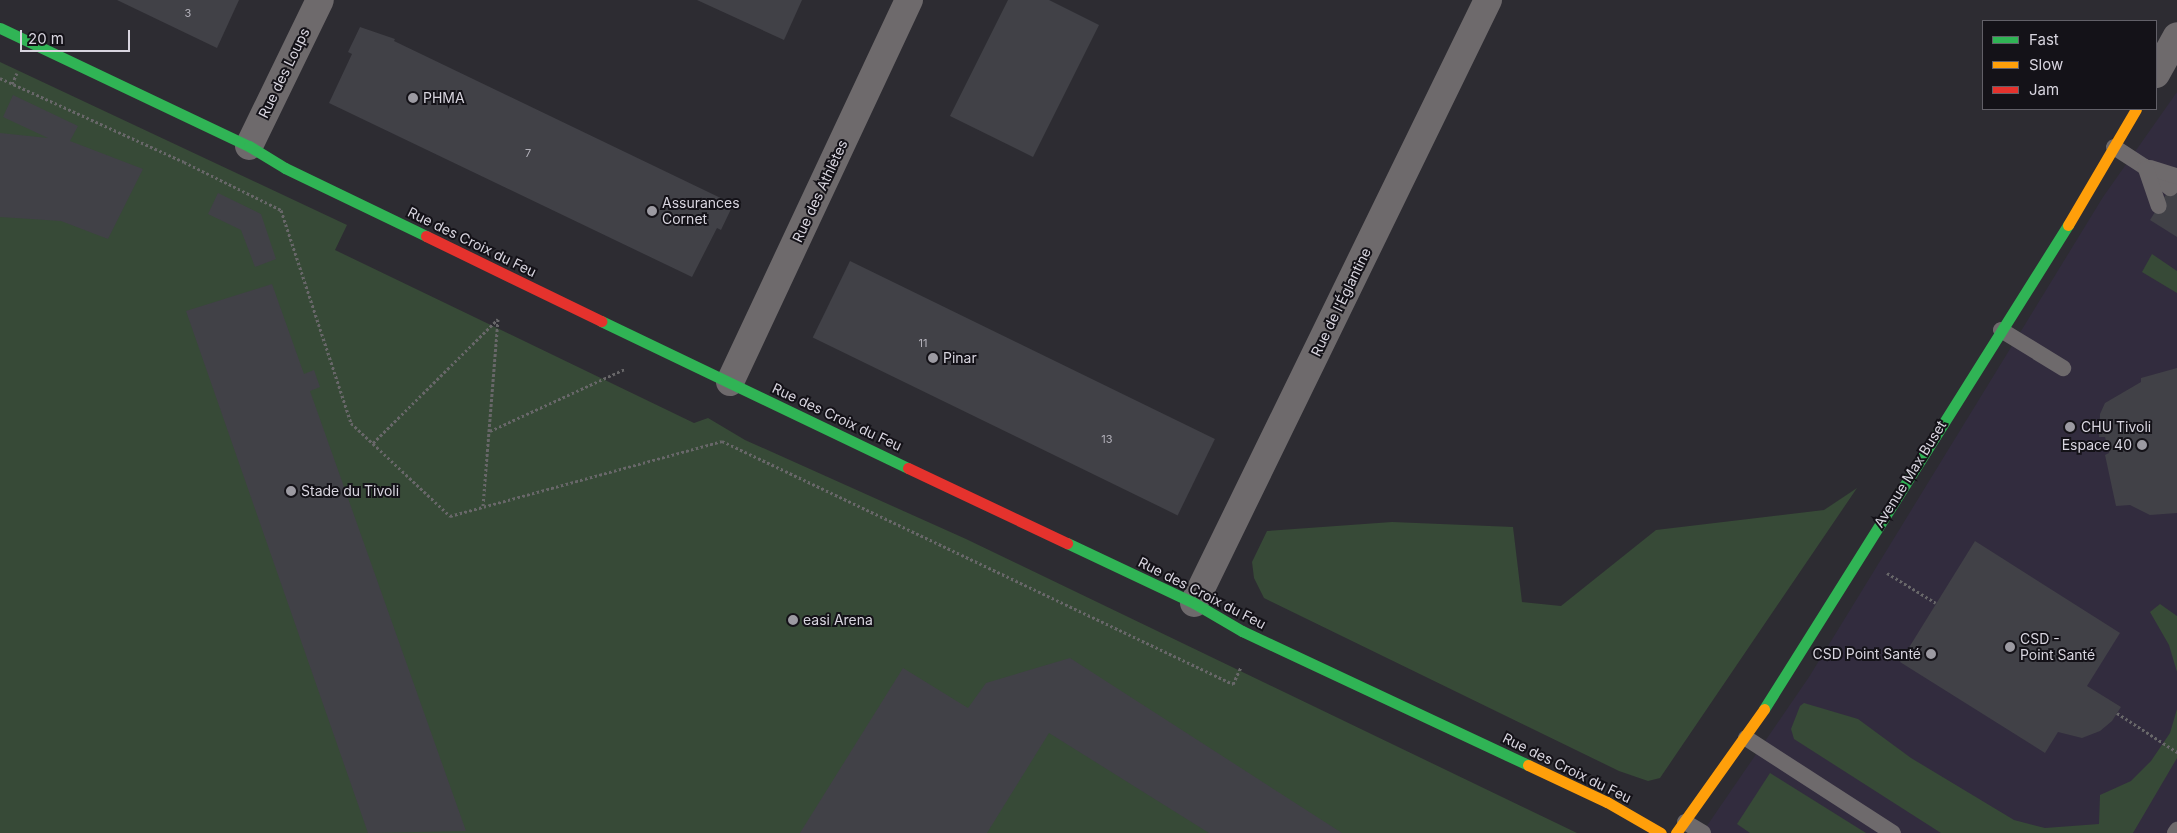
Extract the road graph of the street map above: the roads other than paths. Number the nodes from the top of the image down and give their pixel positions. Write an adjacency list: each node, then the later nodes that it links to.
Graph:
1 (320, 0): 8 (street, Rue des Loups)
2 (909, 0): 16 (street, Rue des Athlètes)
3 (1488, 0): 17 (street, Rue de l'Églantine)
4 (0, 28): 8 (street, Rue des Croix du Feu)
5 (2177, 36): 6 (street)
6 (2157, 72)
7 (2135, 110): 9 (street, Avenue Max Buset)
8 (249, 146): 16 (street, Rue des Croix du Feu)
9 (2114, 147): 11 (lane); 14 (street, Avenue Max Buset)
10 (2177, 164): 11 (lane)
11 (2145, 166): 12 (lane); 13 (lane)
12 (2173, 182)
13 (2159, 206)
14 (2001, 330): 15 (lane); 18 (street, Avenue Max Buset)
15 (2063, 368)
16 (730, 382): 17 (street, Rue des Croix du Feu)
17 (1194, 603): 21 (street, Rue des Croix du Feu)
18 (1746, 738): 19 (street, Avenue Max Buset); 23 (lane)
19 (1680, 827): 22 (lane)
20 (2177, 830): 24 (lane)
21 (1661, 833)
22 (1703, 833)
23 (1893, 833)
24 (2175, 833)

